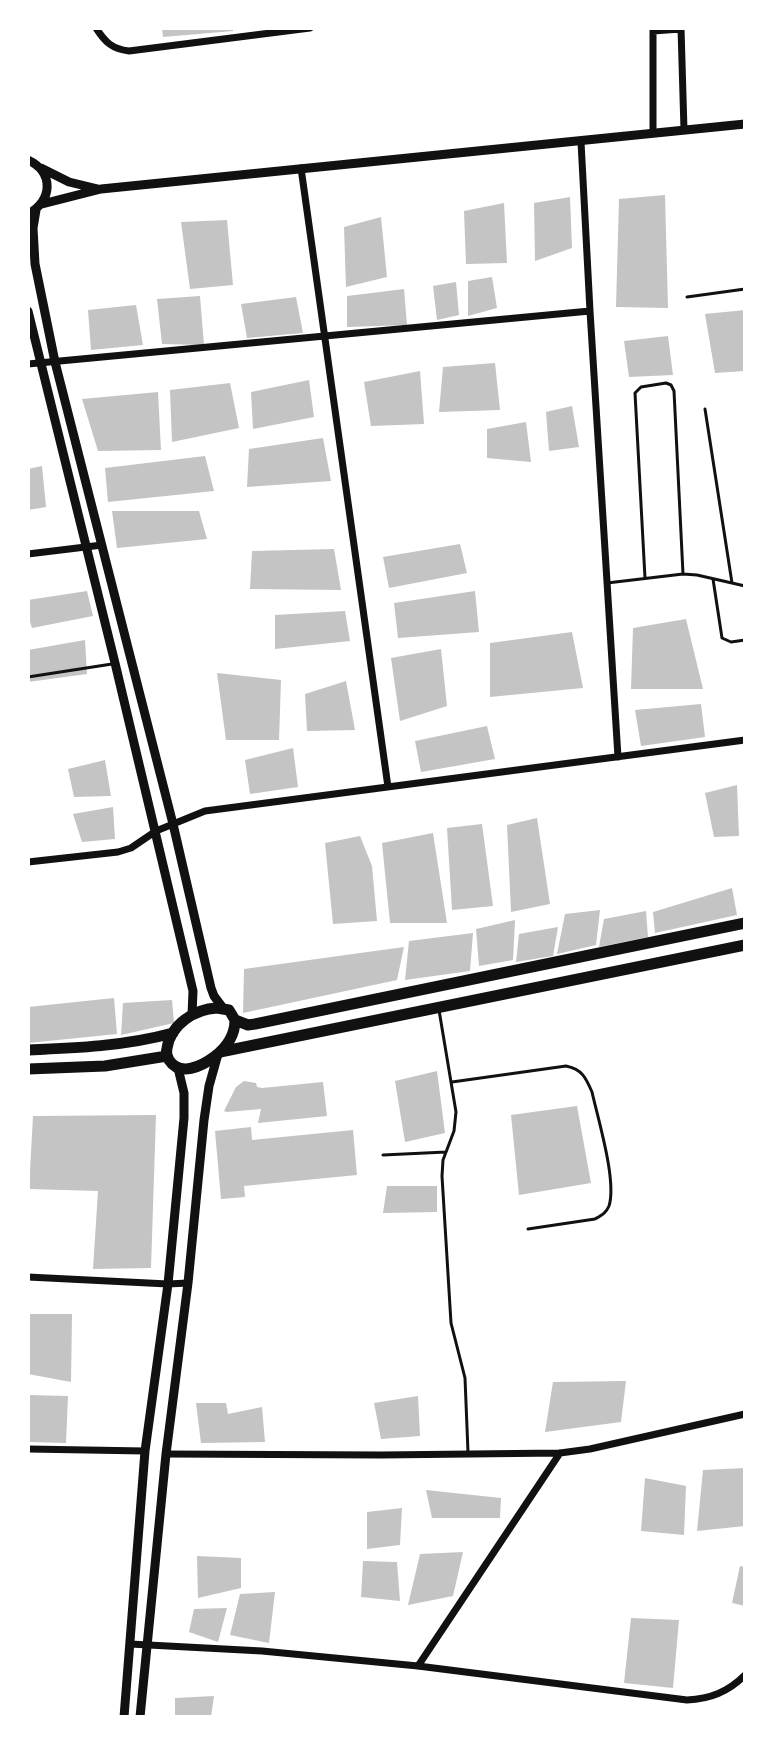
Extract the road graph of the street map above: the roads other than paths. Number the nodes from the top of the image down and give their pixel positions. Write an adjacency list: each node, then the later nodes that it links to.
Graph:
1 (96, 28): 2 (street)
2 (310, 28)
3 (653, 29): 4 (street); 7 (street)
4 (681, 29): 6 (street)
5 (745, 124): 6 (street)
6 (684, 130): 7 (street)
7 (653, 133): 8 (street)
8 (581, 142): 11 (street); 17 (street)
9 (28, 160): 10 (street)
10 (40, 168): 12 (street); 13 (street)
11 (301, 168): 12 (street); 18 (street)
12 (101, 189): 13 (street)
13 (35, 209): 19 (street)
14 (745, 289): 15 (lane)
15 (687, 297)
16 (28, 311): 20 (street)
17 (590, 311): 18 (street); 29 (street)
18 (325, 337): 19 (street); 37 (street)
19 (55, 362): 20 (street); 23 (street)
20 (41, 363): 21 (street); 24 (street)
21 (28, 364)
22 (705, 409): 30 (lane)
23 (102, 545): 24 (street); 38 (street)
24 (86, 546): 25 (street); 33 (street)
25 (28, 554)
26 (683, 574): 27 (lane); 27 (lane); 28 (lane)
27 (645, 578): 29 (lane)
28 (713, 578): 30 (lane); 32 (lane)
29 (607, 583): 36 (street)
30 (732, 583): 31 (lane)
31 (745, 586)
32 (745, 640)
33 (115, 663): 34 (lane); 39 (street)
34 (28, 677)
35 (745, 740): 36 (street)
36 (618, 757): 37 (street)
37 (388, 787): 38 (street)
38 (173, 824): 39 (street); 44 (street)
39 (156, 831): 40 (street); 45 (street)
40 (28, 862)
41 (745, 923): 46 (main road)
42 (745, 945): 43 (main road)
43 (438, 1006): 49 (main road); 53 (lane)
44 (223, 1008): 45 (main road); 46 (main road)
45 (192, 1015): 47 (main road)
46 (235, 1020): 49 (main road)
47 (173, 1033): 48 (main road); 50 (main road)
48 (28, 1050)
49 (219, 1053): 51 (main road); 58 (street)
50 (167, 1056): 51 (main road); 52 (main road)
51 (178, 1068): 59 (street)
52 (28, 1069)
53 (452, 1082): 54 (lane); 56 (lane)
54 (446, 1152): 55 (lane); 65 (lane)
55 (383, 1155)
56 (528, 1229)
57 (28, 1277): 59 (street)
58 (188, 1283): 59 (street); 64 (street)
59 (168, 1284): 62 (street)
60 (745, 1414): 63 (street)
61 (28, 1449): 62 (street)
62 (145, 1451): 66 (street)
63 (560, 1453): 65 (street); 68 (street)
64 (166, 1454): 65 (street); 67 (street)
65 (468, 1455)
66 (130, 1644): 67 (street); 70 (street)
67 (148, 1645): 68 (street); 71 (street)
68 (418, 1666): 69 (street)
69 (745, 1675)
70 (124, 1717)
71 (140, 1717)

